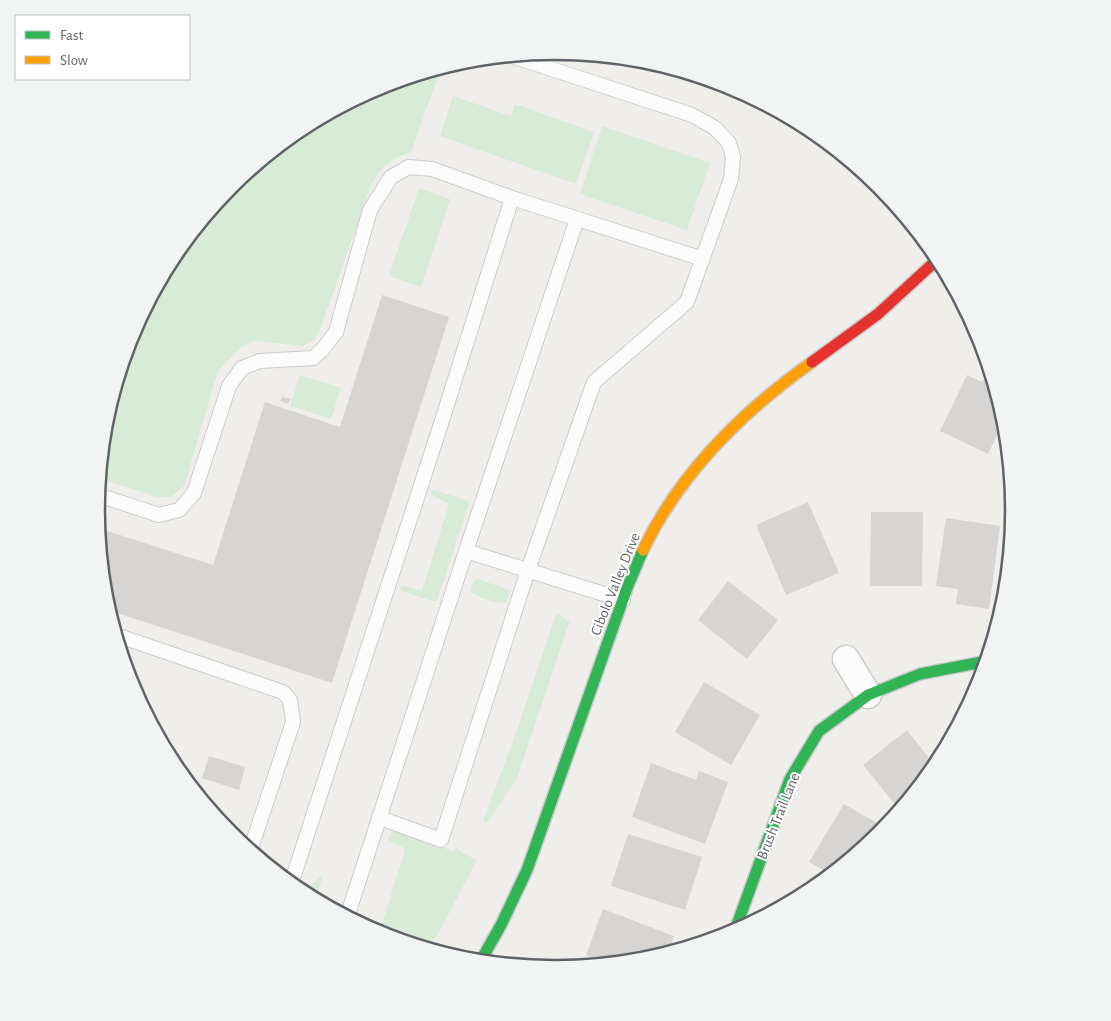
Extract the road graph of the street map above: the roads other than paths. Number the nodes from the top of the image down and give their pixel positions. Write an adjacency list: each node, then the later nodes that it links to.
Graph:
1 (527, 61): 4 (lane)
2 (512, 198): 3 (lane); 6 (lane); 16 (lane)
3 (577, 219): 4 (lane); 7 (lane)
4 (703, 259): 8 (lane)
5 (933, 264): 9 (main road, Cibolo Valley Drive)
6 (105, 497)
7 (466, 551): 8 (lane); 14 (lane)
8 (528, 570): 9 (lane); 14 (lane)
9 (622, 600): 19 (main road, Cibolo Valley Drive)
10 (124, 639): 15 (lane)
11 (846, 658): 13 (street)
12 (979, 663): 13 (main road, Brush Trail Lane)
13 (868, 695): 18 (main road, Brush Trail Lane)
14 (380, 818): 17 (lane)
15 (252, 844)
16 (293, 877)
17 (349, 911)
18 (738, 923)
19 (484, 955)

